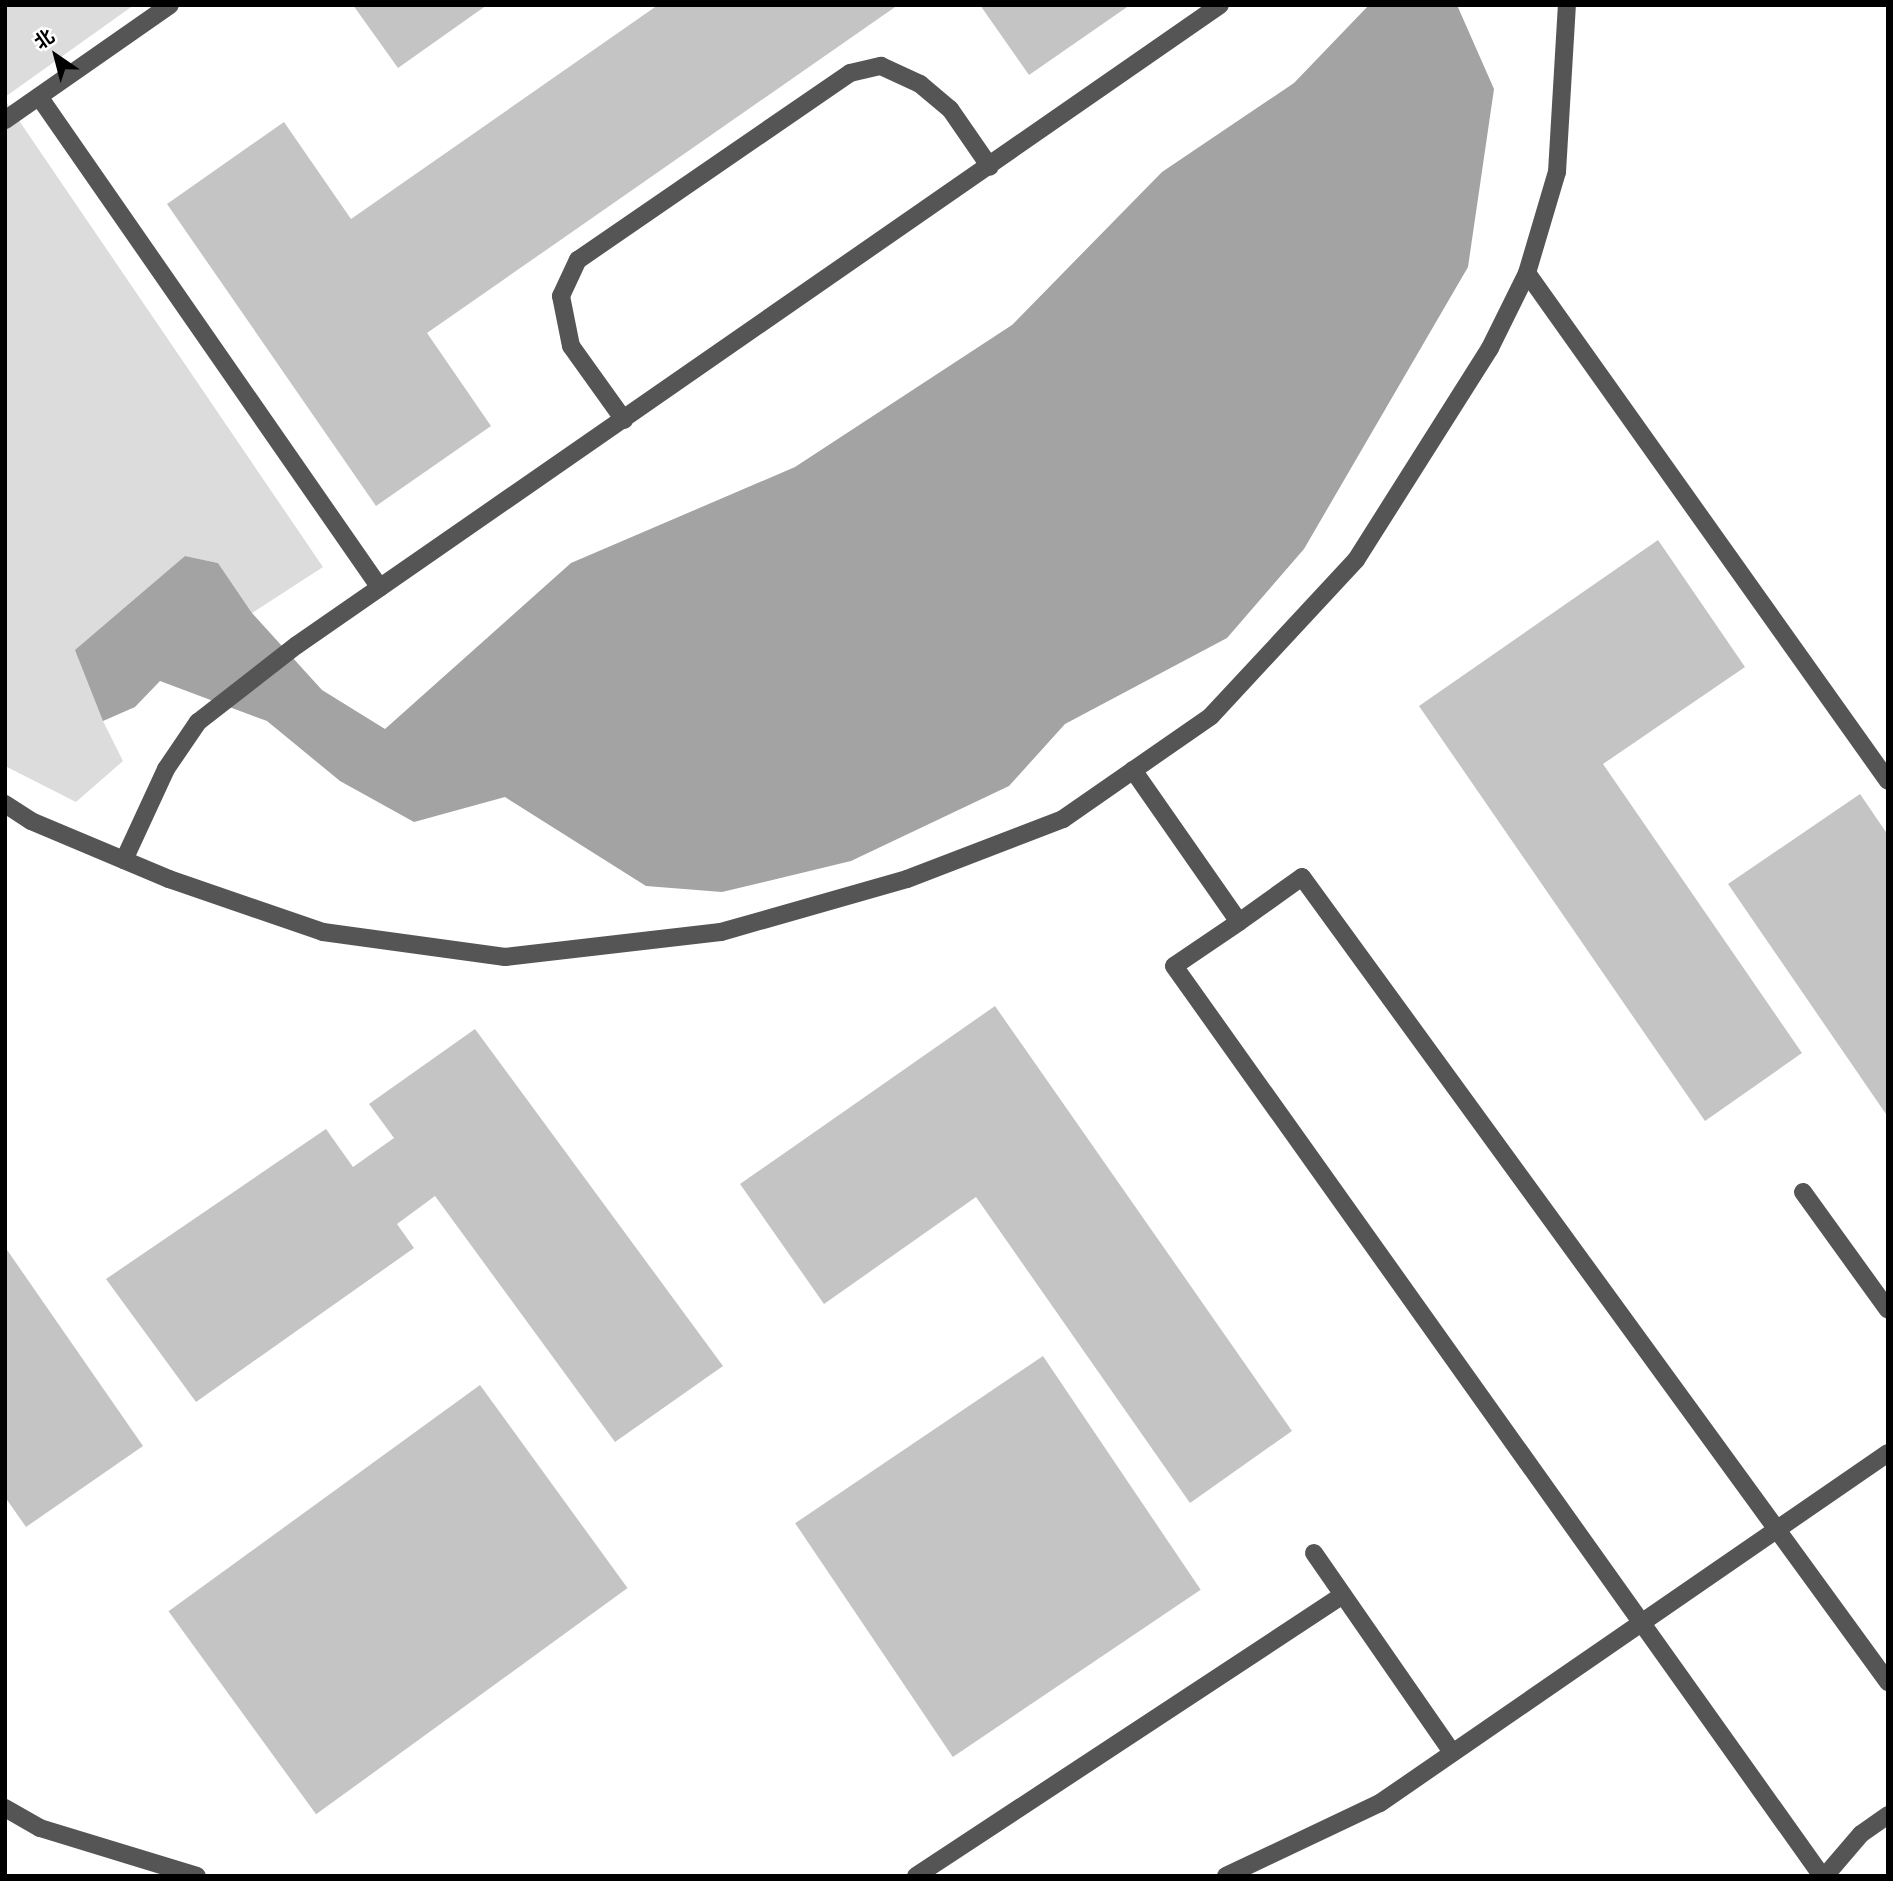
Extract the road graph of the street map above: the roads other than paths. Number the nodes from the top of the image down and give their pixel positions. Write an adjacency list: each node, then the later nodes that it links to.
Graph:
1 (170, 5): 4 (lane)
2 (1220, 5): 6 (lane)
3 (1567, 5): 7 (lane)
4 (40, 98): 5 (lane); 9 (lane)
5 (5, 120)
6 (990, 167): 8 (lane); 8 (lane)
7 (1527, 273): 10 (lane); 11 (lane)
8 (624, 420): 9 (lane)
9 (380, 588): 13 (lane)
10 (1133, 770): 13 (lane); 14 (lane)
11 (1888, 780)
12 (5, 804): 13 (lane)
13 (124, 860)
14 (1239, 922): 18 (lane); 21 (lane)
15 (1803, 1192): 16 (lane)
16 (1888, 1310)
17 (1888, 1453): 18 (lane)
18 (1775, 1531): 21 (lane); 22 (lane)
19 (1314, 1553): 20 (lane)
20 (1343, 1595): 23 (lane); 27 (lane)
21 (1639, 1625): 23 (lane); 29 (lane)
22 (1888, 1682)
23 (1452, 1752): 28 (lane)
24 (5, 1808): 26 (lane)
25 (1888, 1815): 29 (lane)
26 (197, 1876)
27 (916, 1876)
28 (1226, 1876)
29 (1824, 1876)

